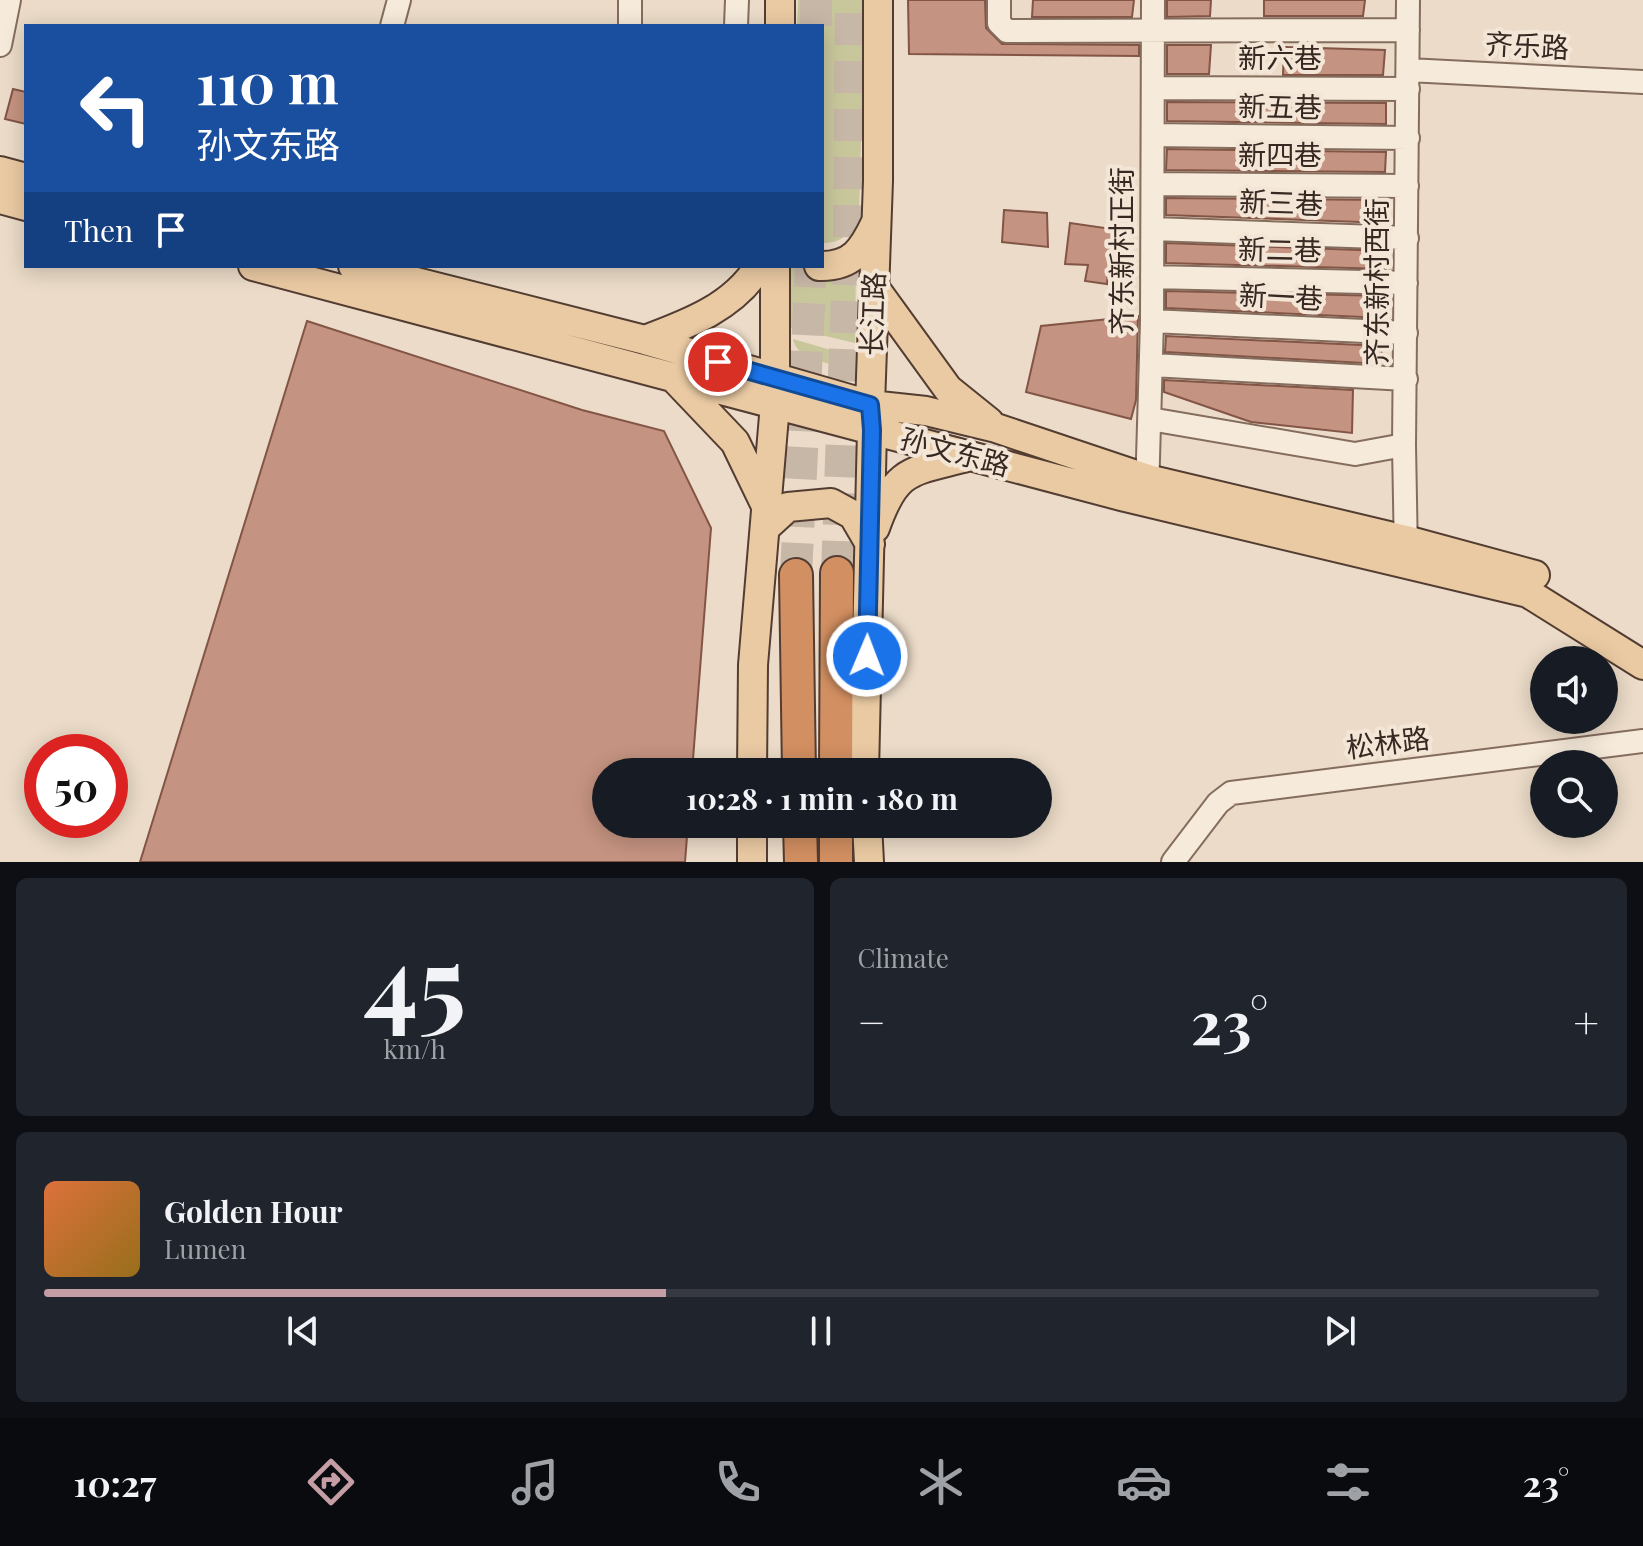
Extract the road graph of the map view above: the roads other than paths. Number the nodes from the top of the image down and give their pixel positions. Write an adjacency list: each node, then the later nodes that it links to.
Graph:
1 (9, 0): 16 (street)
2 (399, 0): 10 (street)
3 (630, 0): 11 (street)
4 (737, 0): 12 (street)
5 (780, 0): 13 (main road)
6 (878, 0): 28 (main road, 长江路)
7 (999, 0): 14 (street)
8 (1153, 0): 14 (street, 齐东新村正街)
9 (1408, 0): 15 (street, 齐东新村西街)
10 (393, 24)
11 (630, 24)
12 (736, 24)
13 (780, 24)
14 (1153, 30): 15 (street); 19 (street, 齐东新村正街)
15 (1408, 30): 17 (street, 齐东新村西街)
16 (0, 45)
17 (1408, 79): 18 (street, 齐乐路); 19 (street, 新六巷); 21 (street, 齐东新村西街)
18 (1643, 82)
19 (1153, 88): 20 (street, 齐东新村正街)
20 (1153, 135): 21 (street, 新五巷); 24 (street, 齐东新村正街)
21 (1408, 138): 25 (street, 齐东新村西街)
22 (0, 171): 23 (main road)
23 (24, 177)
24 (1153, 184): 25 (street, 新四巷); 29 (street, 齐东新村正街)
25 (1407, 186): 30 (street, 齐东新村西街)
26 (0, 199): 27 (main road)
27 (24, 205)
28 (877, 220): 31 (main road); 38 (main road, 长江路)
29 (1153, 229): 30 (street, 新三巷); 36 (street, 齐东新村正街)
30 (1407, 238): 37 (street, 齐东新村西街)
31 (824, 266)
32 (261, 268): 43 (main road, 孙文东路)
33 (362, 268): 41 (main road, 孙文东路)
34 (757, 268): 41 (main road)
35 (775, 268): 45 (main road)
36 (1152, 277): 37 (street, 新二巷); 39 (street, 齐东新村正街)
37 (1406, 283): 40 (street, 齐东新村西街)
38 (874, 287): 46 (main road, 长江路); 48 (main road)
39 (1152, 321): 40 (street, 新一巷); 42 (street, 齐东新村正街)
40 (1406, 333): 44 (street, 齐东新村西街)
41 (645, 340): 45 (main road, 孙文东路)
42 (1152, 365): 44 (street); 47 (street, 齐东新村正街)
43 (675, 378): 45 (main road, 孙文东路); 54 (main road)
44 (1406, 379): 49 (street, 齐东新村西街)
45 (774, 392): 46 (main road, 孙文东路); 54 (main road)
46 (871, 418): 48 (main road, 孙文东路); 51 (main road, 孙文东路); 55 (main road, 长江路)
47 (1150, 419): 50 (street); 53 (street, 齐东新村正街)
48 (996, 428): 53 (main road, 孙文东路)
49 (1404, 445): 50 (street); 52 (street, 齐东新村西街)
50 (1355, 454): 52 (street)
51 (969, 456): 53 (main road, 孙文东路); 55 (main road)
52 (1405, 475): 56 (street, 齐东新村西街)
53 (1147, 491): 56 (main road, 孙文东路)
54 (766, 518): 55 (main road); 62 (main road)
55 (870, 544): 65 (main road, 长江路)
56 (1406, 552): 59 (main road, 孙文东路); 60 (main road, 孙文东路)
57 (837, 573): 64 (highway)
58 (796, 575): 63 (highway)
59 (1643, 645)
60 (1643, 665)
61 (1643, 741): 74 (street, 松林路)
62 (752, 758)
63 (799, 758)
64 (836, 758)
65 (864, 758)
66 (752, 838): 70 (main road)
67 (800, 838): 71 (highway)
68 (836, 838): 72 (highway)
69 (868, 838): 73 (main road)
70 (752, 862)
71 (801, 862)
72 (836, 862)
73 (869, 862)
74 (1173, 862)

